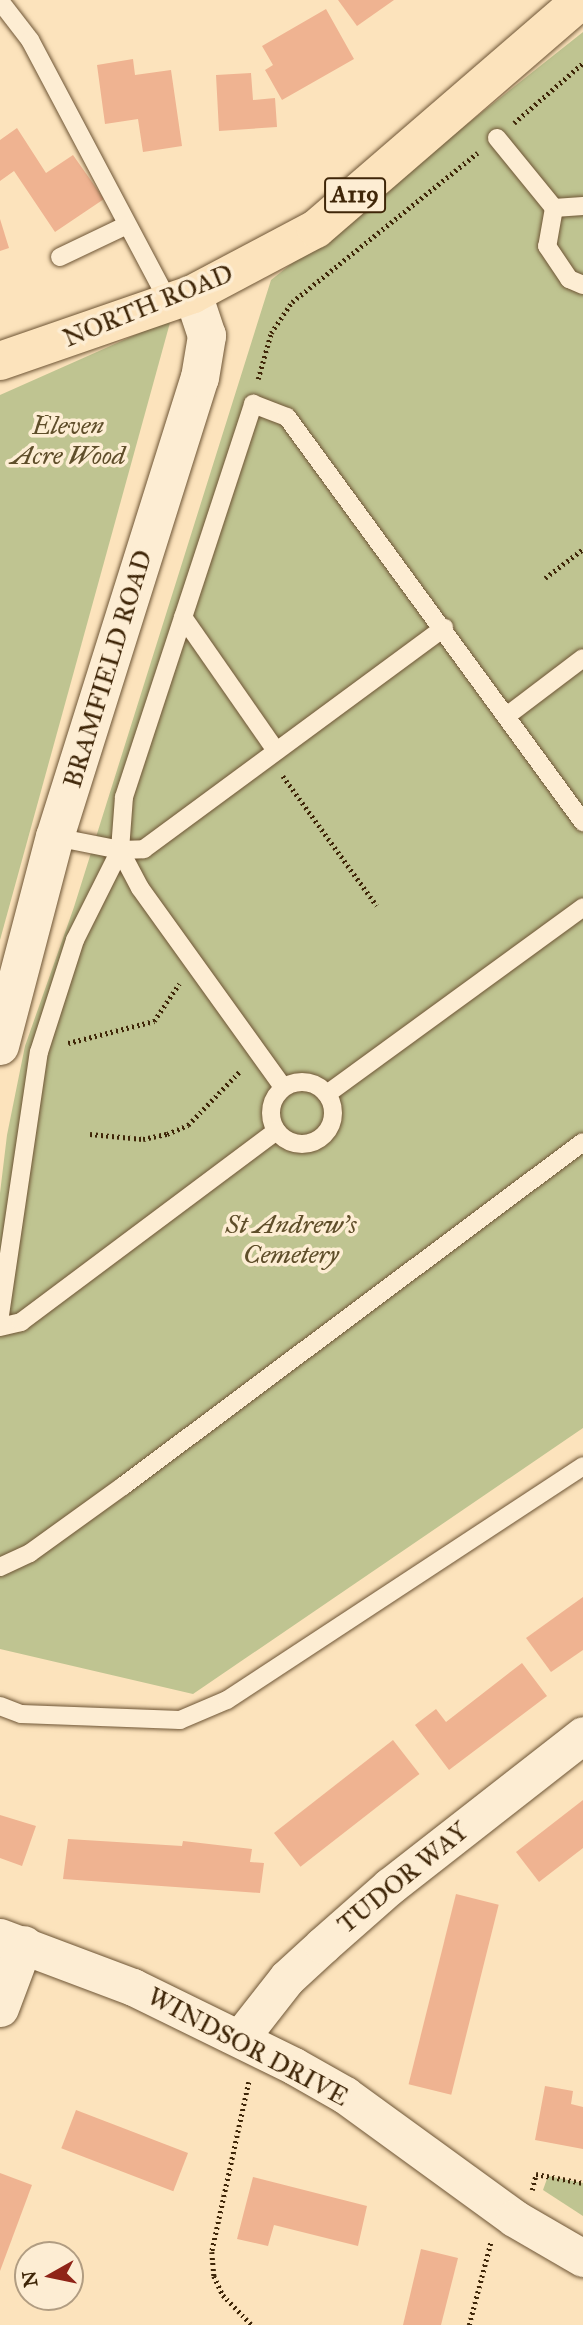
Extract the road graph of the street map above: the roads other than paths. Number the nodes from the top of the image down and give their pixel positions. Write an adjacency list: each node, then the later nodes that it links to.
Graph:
1 (581, 0): 9 (main road, NORTH ROAD / A119)
2 (0, 1): 6 (lane)
3 (497, 138): 5 (lane)
4 (583, 206): 5 (lane)
5 (554, 208): 8 (lane)
6 (127, 225): 7 (lane); 9 (lane)
7 (60, 257)
8 (583, 285)
9 (181, 298): 10 (main road, NORTH ROAD / A119); 17 (street, BRAMFIELD ROAD)
10 (0, 361)
11 (183, 617): 12 (lane); 15 (lane); 18 (lane)
12 (444, 628): 14 (lane); 15 (lane)
13 (583, 658): 14 (lane)
14 (508, 715): 16 (lane)
15 (272, 754): 18 (lane)
16 (583, 822)
17 (55, 837): 18 (lane); 20 (street, BRAMFIELD ROAD)
18 (120, 850): 21 (lane); 25 (lane)
19 (583, 907): 22 (lane)
20 (0, 1046)
21 (283, 1087): 22 (lane); 23 (lane)
22 (327, 1094): 23 (lane)
23 (276, 1131): 26 (lane)
24 (583, 1142): 28 (lane)
25 (0, 1315)
26 (0, 1327)
27 (583, 1466): 29 (lane)
28 (0, 1567)
29 (0, 1706)
30 (583, 1735): 33 (street, TUDOR WAY)
31 (12, 1940): 32 (street); 33 (street, WINDSOR DRIVE)
32 (0, 2008)
33 (249, 2042): 34 (street, WINDSOR DRIVE)
34 (583, 2258)

